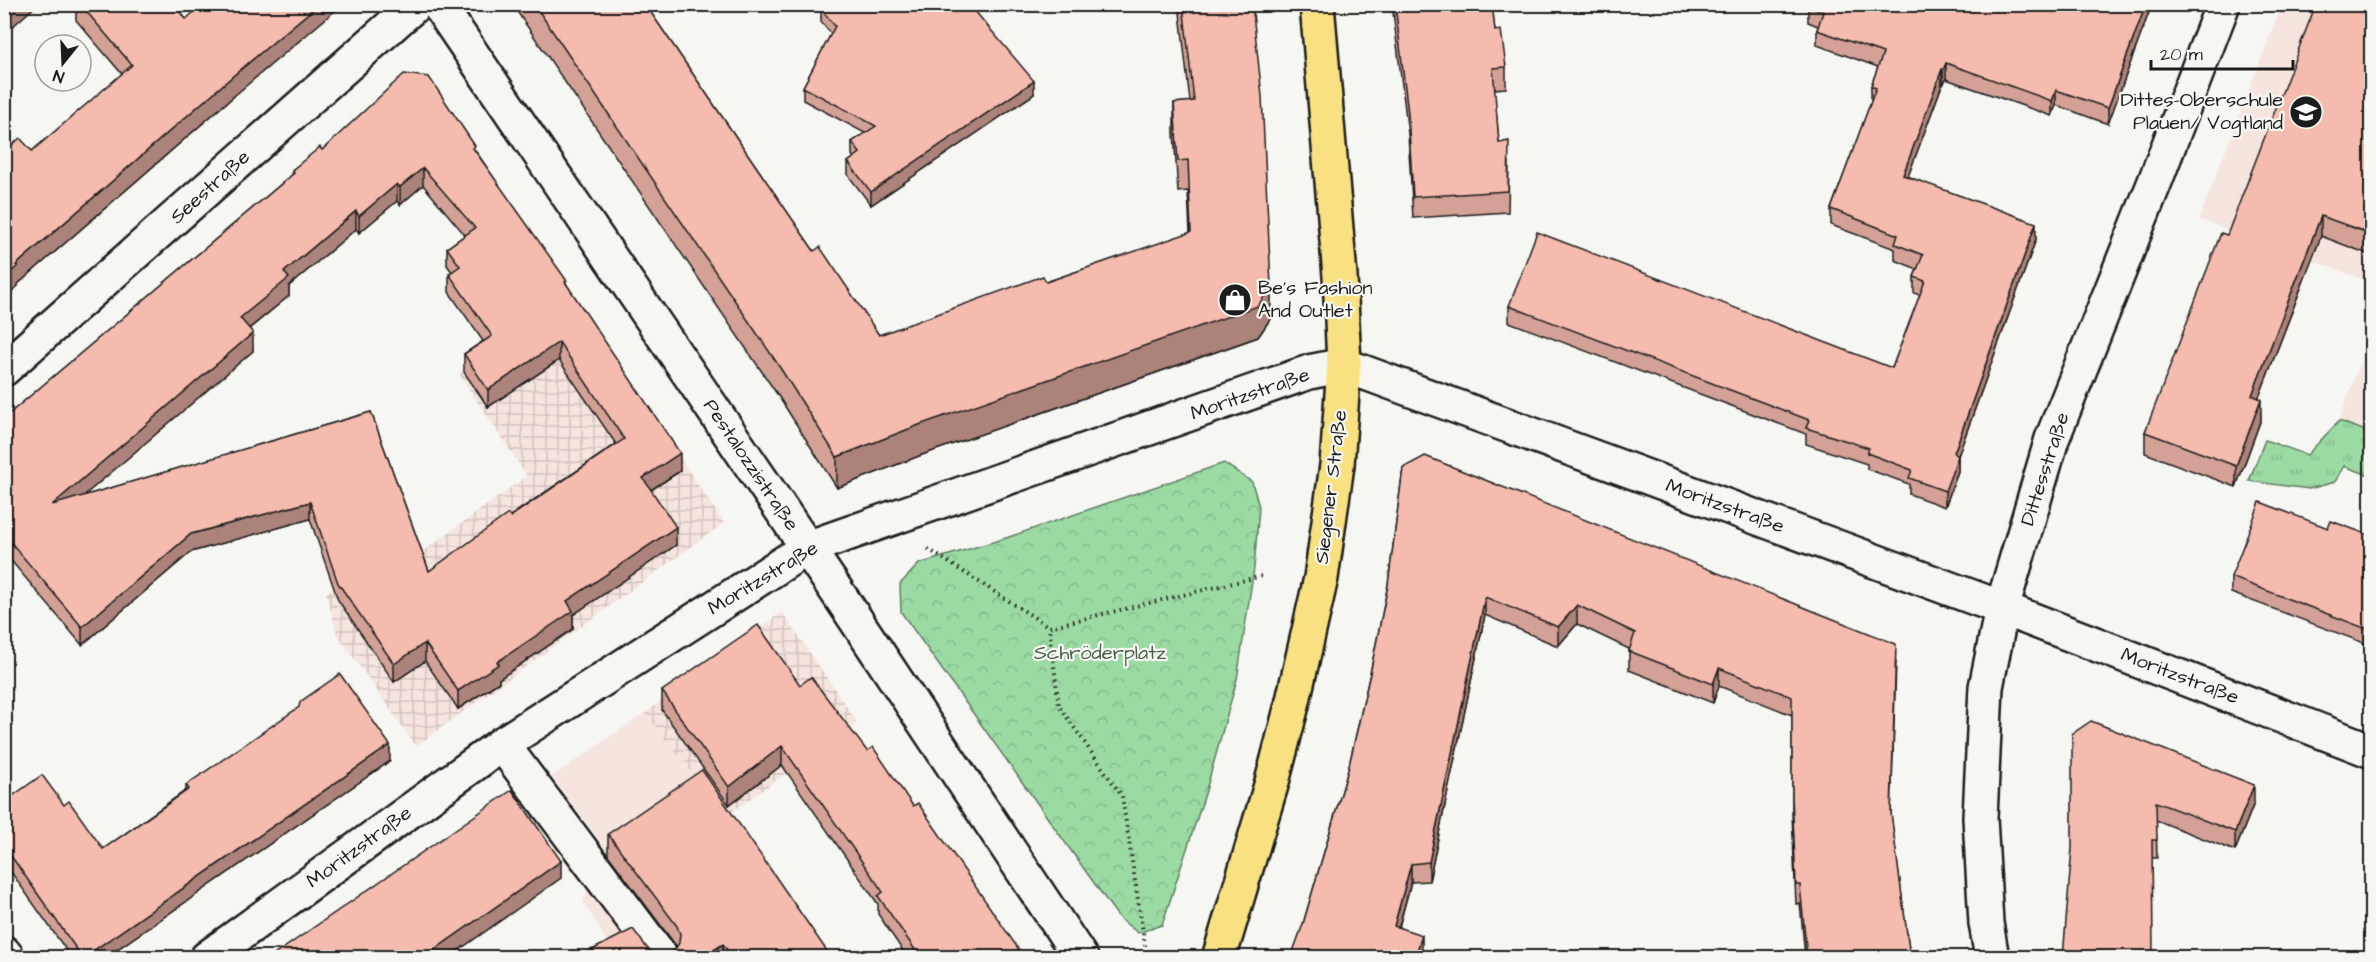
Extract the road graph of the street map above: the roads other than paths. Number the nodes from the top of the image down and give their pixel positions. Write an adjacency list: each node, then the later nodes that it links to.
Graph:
1 (416, 4): 6 (street, Seestraße)
2 (438, 4): 7 (street, Pestalozzistraße)
3 (1317, 4): 5 (main road, Siegener Straße)
4 (2223, 4): 8 (street, Dittesstraße)
5 (1344, 365): 7 (street, Moritzstraße); 8 (street, Moritzstraße); 16 (main road, Siegener Straße)
6 (4, 369)
7 (807, 548): 9 (street, Moritzstraße); 15 (street, Pestalozzistraße)
8 (2002, 608): 10 (street, Moritzstraße); 17 (street, Dittesstraße)
9 (502, 744): 13 (street, Moritzstraße); 14 (street)
10 (2372, 751)
11 (4, 953): 12 (street)
12 (8, 957)
13 (207, 957)
14 (662, 957)
15 (1081, 957)
16 (1219, 957)
17 (1992, 957)

